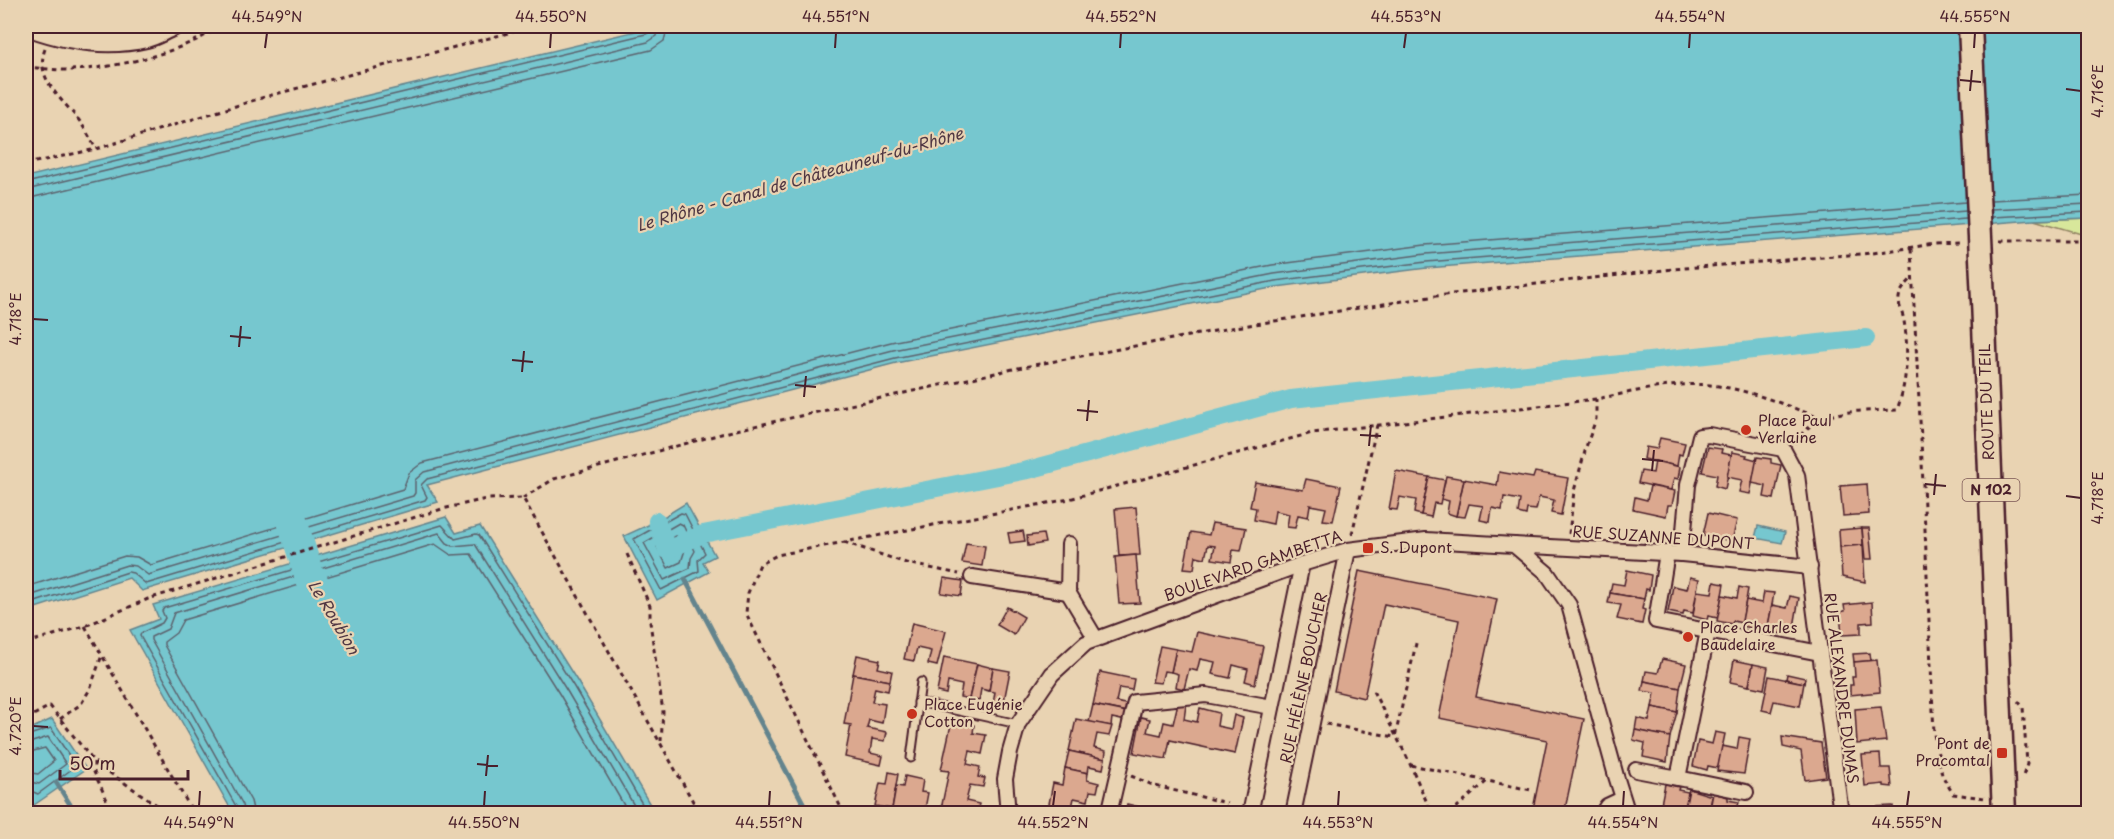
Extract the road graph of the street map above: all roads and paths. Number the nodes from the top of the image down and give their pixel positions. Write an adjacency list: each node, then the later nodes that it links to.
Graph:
1 (30, 26): 2 (street)
2 (172, 26)
3 (535, 26): 6 (path)
4 (1970, 26): 57 (main road, ROUTE DU TEIL / N 102, bridge)
5 (43, 69): 6 (path)
6 (96, 149): 7 (path)
7 (26, 164)
8 (2088, 241): 9 (path)
9 (1989, 242)
10 (1967, 243): 11 (path)
11 (1911, 248): 12 (path); 17 (path)
12 (1912, 278): 14 (path); 57 (path)
13 (1596, 399): 14 (path); 15 (path); 21 (path)
14 (1820, 418): 16 (path)
15 (1377, 425): 18 (path); 22 (path)
16 (1788, 455): 23 (street); 26 (street)
17 (523, 498): 29 (path); 45 (path)
18 (843, 542): 27 (path); 62 (path)
19 (1069, 544): 28 (street)
20 (1515, 545): 21 (street, RUE SUZANNE DUPONT); 22 (street, BOULEVARD GAMBETTA); 55 (street)
21 (1567, 548): 23 (street, RUE SUZANNE DUPONT)
22 (1348, 550): 25 (street, BOULEVARD GAMBETTA); 42 (street, RUE HÉLÈNE BOUCHER)
23 (1675, 554): 26 (street, RUE SUZANNE DUPONT); 30 (street)
24 (627, 555): 45 (path)
25 (1302, 564): 31 (street, BOULEVARD GAMBETTA); 39 (street, RUE HÉLÈNE BOUCHER)
26 (1810, 567): 34 (street, RUE ALEXANDRE DUMAS)
27 (972, 577): 28 (street)
28 (1068, 592): 31 (street)
29 (85, 626): 33 (path); 35 (path)
30 (1708, 631): 34 (street); 51 (street)
31 (1096, 639): 43 (street, BOULEVARD GAMBETTA)
32 (1417, 639): 44 (path)
33 (26, 643)
34 (1820, 653): 71 (street, RUE ALEXANDRE DUMAS)
35 (102, 655): 41 (path); 60 (path)
36 (921, 682): 38 (lane)
37 (1373, 691): 44 (path)
38 (918, 702): 43 (lane); 46 (lane)
39 (1272, 707): 50 (street); 65 (street, RUE HÉLÈNE BOUCHER)
40 (26, 719): 41 (path)
41 (60, 719): 47 (path)
42 (1312, 722): 44 (path); 66 (street, RUE HÉLÈNE BOUCHER)
43 (1018, 724): 63 (street, BOULEVARD GAMBETTA)
44 (1395, 737): 48 (path)
45 (660, 743): 61 (path)
46 (911, 758)
47 (94, 762): 58 (path); 59 (path)
48 (1411, 765): 52 (path); 67 (path)
49 (1636, 770): 51 (street)
50 (1117, 774): 56 (path); 64 (street)
51 (1678, 778): 54 (street)
52 (1487, 781): 53 (path); 68 (path)
53 (1531, 790)
54 (1746, 792)
55 (1622, 799): 69 (street); 70 (street)
56 (1227, 803)
57 (1997, 806)
58 (106, 813)
59 (170, 813)
60 (194, 813)
61 (700, 813)
62 (844, 813)
63 (1008, 813)
64 (1109, 813)
65 (1250, 813)
66 (1293, 813)
67 (1432, 813)
68 (1449, 813)
69 (1602, 813)
70 (1628, 813)
71 (1841, 813)

